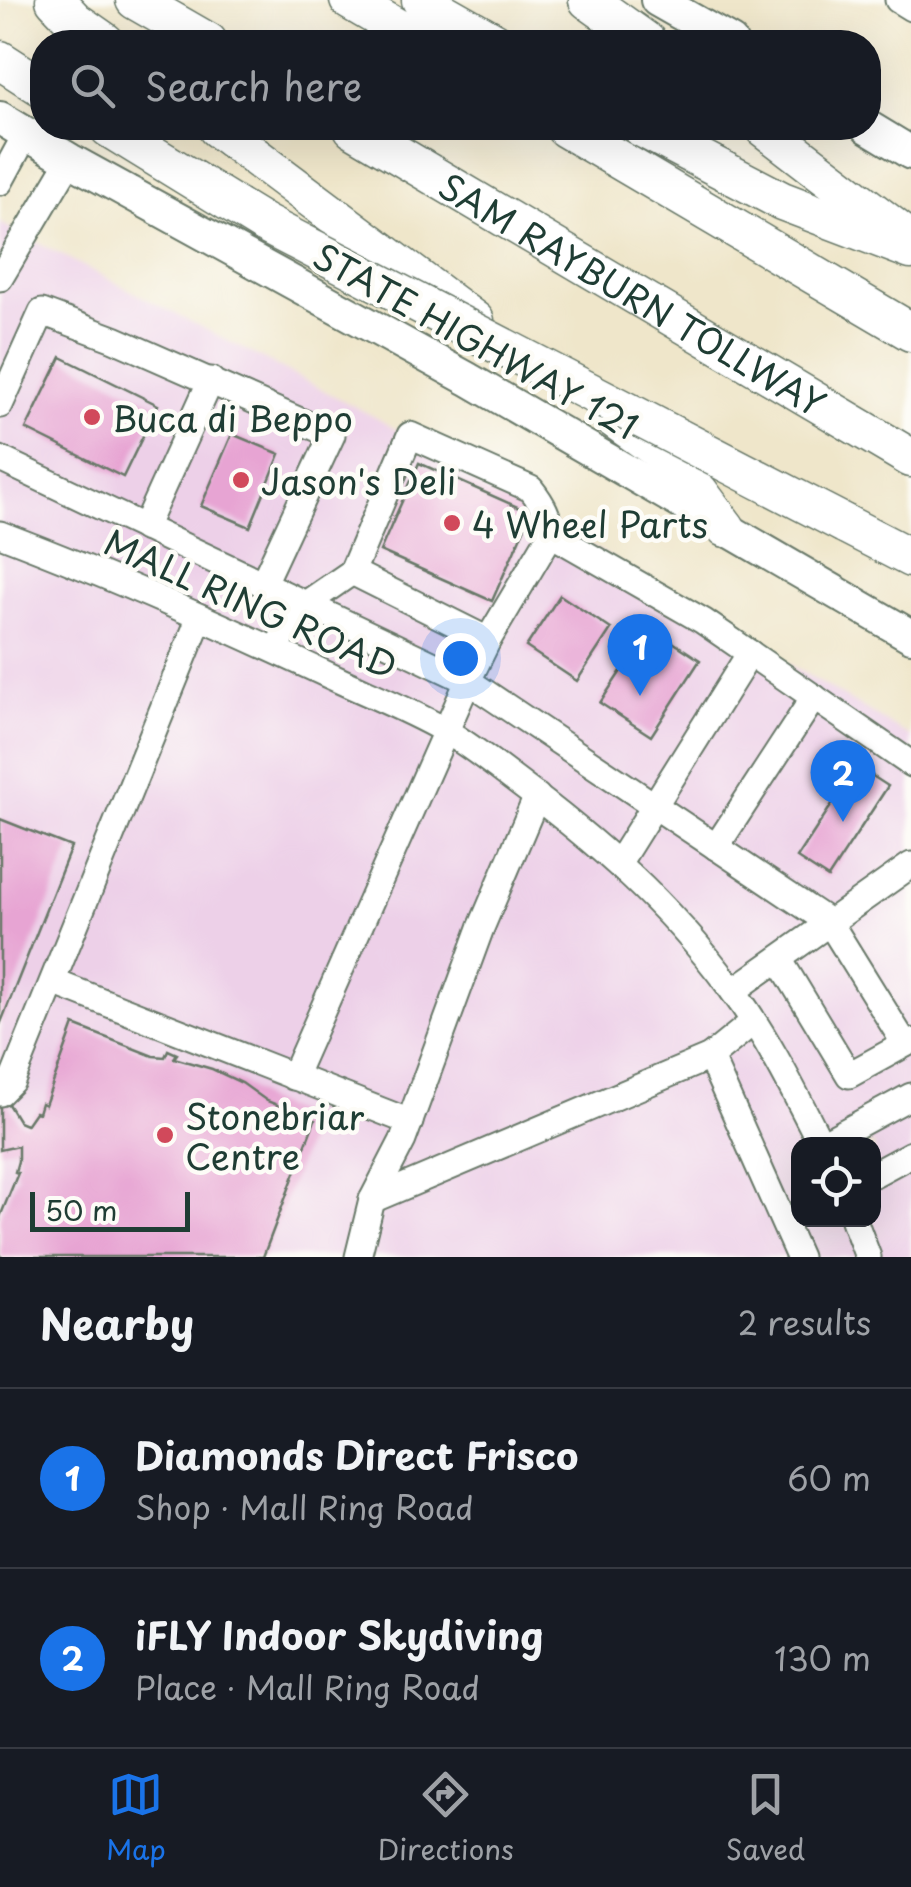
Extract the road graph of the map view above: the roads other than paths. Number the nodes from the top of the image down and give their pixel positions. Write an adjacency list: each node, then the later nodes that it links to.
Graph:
1 (55, 0): 9 (highway)
2 (135, 0): 10 (highway)
3 (350, 0): 11 (highway)
4 (421, 0): 12 (highway)
5 (588, 0): 13 (highway)
6 (658, 0): 14 (main road)
7 (898, 0): 8 (street)
8 (911, 8)
9 (89, 30)
10 (187, 30)
11 (401, 30)
12 (474, 30)
13 (631, 30)
14 (710, 30)
15 (0, 60): 16 (highway)
16 (30, 79)
17 (13, 126): 28 (street)
18 (881, 134): 26 (main road)
19 (36, 140): 27 (main road, STATE HIGHWAY 121)
20 (128, 140): 43 (highway, bridge)
21 (232, 140): 40 (highway)
22 (373, 140): 35 (highway, SAM RAYBURN TOLLWAY)
23 (585, 140): 32 (highway)
24 (665, 140): 30 (highway)
25 (781, 140): 29 (highway)
26 (911, 153)
27 (70, 160): 31 (street); 40 (main road, STATE HIGHWAY 121)
28 (0, 182)
29 (911, 240)
30 (911, 250)
31 (0, 278)
32 (911, 332)
33 (211, 380): 34 (street); 39 (street); 45 (street)
34 (0, 405)
35 (851, 421): 36 (highway, SAM RAYBURN TOLLWAY); 38 (highway)
36 (911, 458)
37 (0, 459): 39 (street)
38 (911, 479)
39 (144, 528): 45 (street)
40 (726, 528): 48 (main road, STATE HIGHWAY 121)
41 (0, 534): 47 (street, MALL RING ROAD)
42 (552, 534): 44 (street); 49 (street); 51 (street)
43 (911, 558)
44 (352, 572): 46 (street); 49 (street)
45 (263, 584): 46 (street)
46 (306, 604): 50 (street); 52 (street)
47 (200, 617): 50 (street, MALL RING ROAD); 63 (street)
48 (911, 636)
49 (488, 640): 52 (street)
50 (278, 649): 54 (street, MALL RING ROAD)
51 (750, 653): 53 (street); 57 (street)
52 (468, 681): 54 (street); 57 (street)
53 (814, 697): 55 (street); 58 (street)
54 (445, 731): 56 (street, MALL RING ROAD); 68 (street)
55 (911, 764)
56 (537, 796): 59 (street, MALL RING ROAD); 71 (street)
57 (653, 806): 58 (street); 59 (street)
58 (716, 847): 61 (street)
59 (619, 862): 64 (street, MALL RING ROAD)
60 (911, 866): 61 (street)
61 (830, 923): 62 (street); 66 (street)
62 (778, 959): 64 (street); 66 (street)
63 (53, 982): 68 (street); 69 (street)
64 (733, 991): 65 (street, MALL RING ROAD)
65 (753, 1022): 67 (street); 72 (street, MALL RING ROAD)
66 (908, 1043)
67 (710, 1057): 76 (street); 79 (street)
68 (293, 1077): 71 (street)
69 (0, 1094)
70 (911, 1096): 73 (street)
71 (410, 1122): 76 (street)
72 (817, 1137)
73 (834, 1137)
74 (911, 1154): 75 (street)
75 (881, 1170)
76 (372, 1200): 78 (street)
77 (857, 1227): 80 (street)
78 (358, 1257)
79 (799, 1257)
80 (868, 1257)

